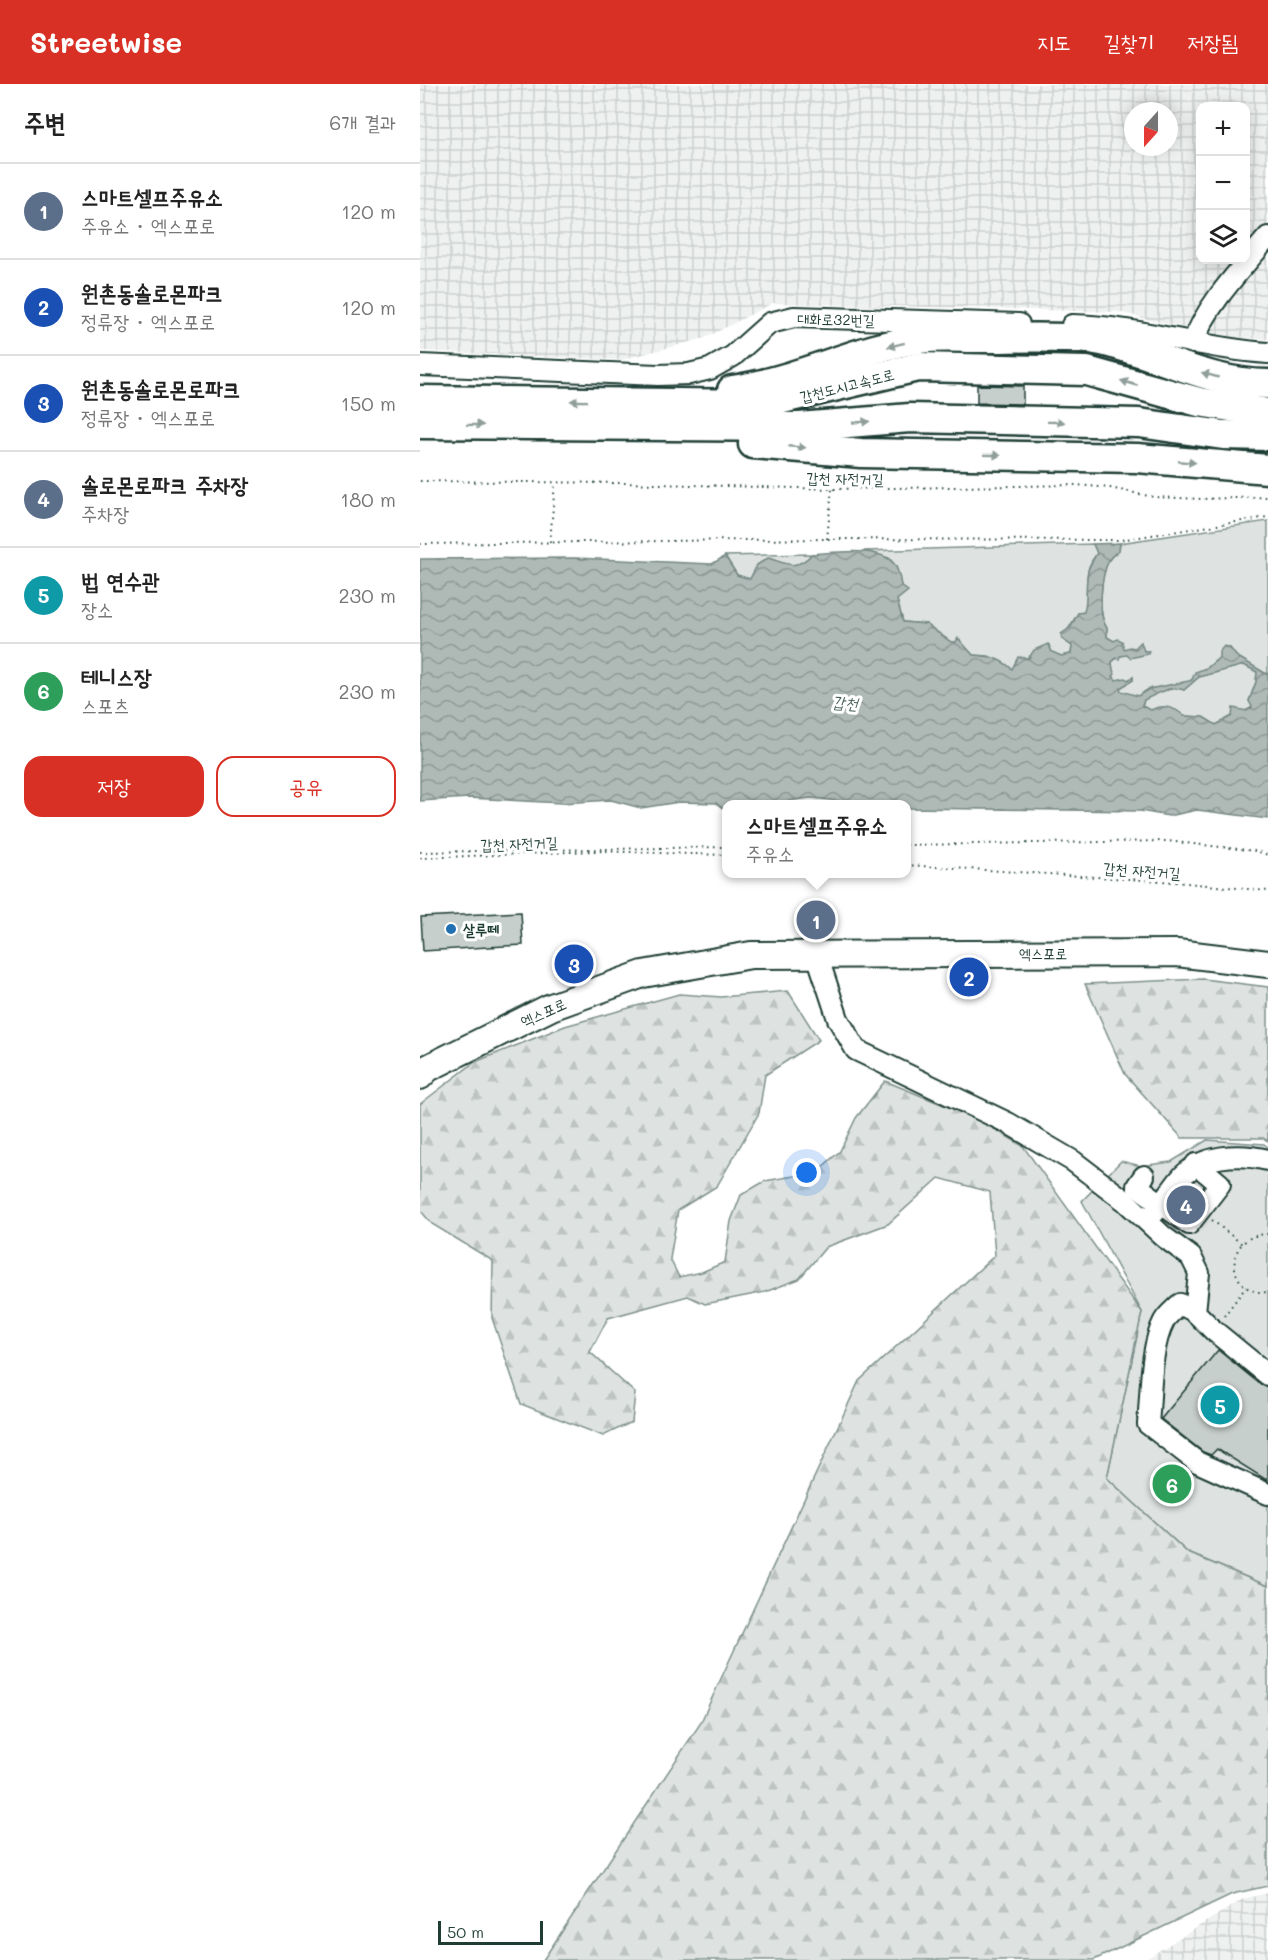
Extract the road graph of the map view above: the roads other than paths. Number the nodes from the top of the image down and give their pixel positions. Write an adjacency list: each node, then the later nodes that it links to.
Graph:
1 (1268, 237): 2 (street)
2 (1193, 343): 3 (street, 대화로32번길); 4 (street, 대화로32번길)
3 (1268, 353)
4 (420, 365)
5 (1268, 384): 7 (highway, one-way to 7)
6 (420, 400): 7 (highway, 갑천도시고속도로, one-way to 6)
7 (637, 402): 8 (highway, 갑천도시고속도로, one-way to 7)
8 (1268, 414)
9 (420, 424): 10 (highway, 갑천도시고속도로, one-way to 10)
10 (529, 426): 11 (highway, 갑천도시고속도로, one-way to 11); 12 (highway, one-way to 12)
11 (1268, 436)
12 (1268, 469)
13 (817, 955): 14 (main road, 엑스포로); 15 (main road, 엑스포로); 20 (street)
14 (1268, 964)
15 (420, 1076)
16 (1268, 1160): 17 (street)
17 (1196, 1164): 19 (street); 19 (street)
18 (1144, 1176): 19 (street)
19 (1162, 1204): 20 (street)
20 (1147, 1222): 21 (street)
21 (1195, 1312): 22 (street); 23 (street)
22 (1268, 1375)
23 (1268, 1494)

